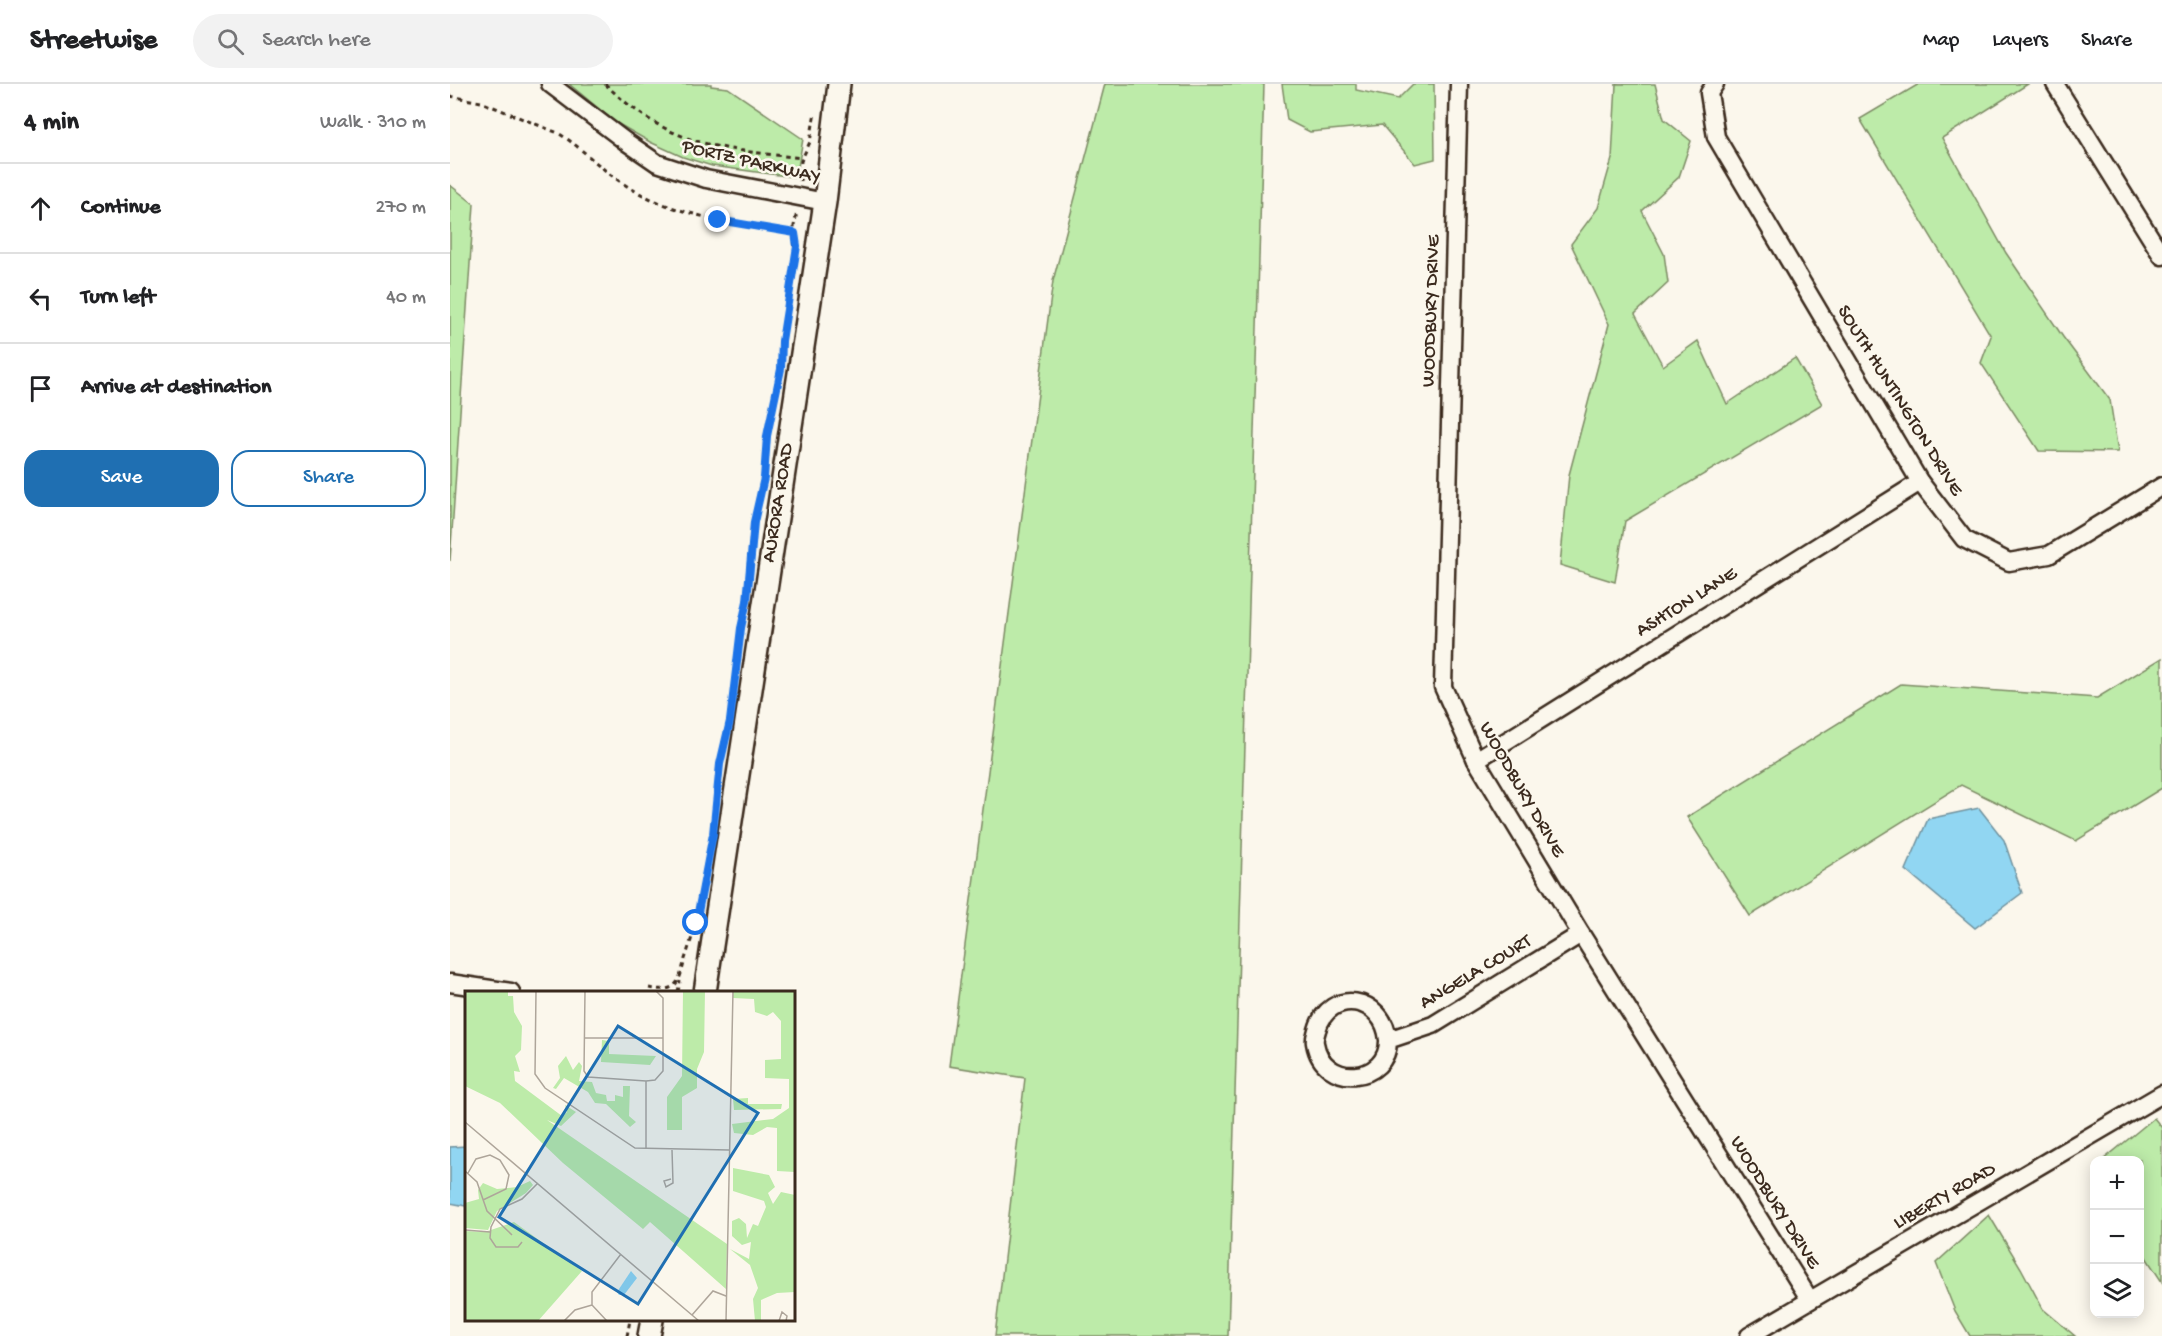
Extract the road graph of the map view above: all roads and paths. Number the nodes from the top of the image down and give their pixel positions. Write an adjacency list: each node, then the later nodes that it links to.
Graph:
1 (550, 84): 11 (street, PORTZ PARKWAY)
2 (605, 84): 9 (path)
3 (839, 84): 11 (main road, AURORA ROAD)
4 (1459, 84): 22 (street, WOODBURY DRIVE)
5 (1714, 84): 18 (street, SOUTH HUNTINGTON DRIVE)
6 (2055, 84): 14 (street)
7 (450, 96): 13 (path)
8 (816, 107): 9 (path)
9 (802, 158): 10 (path)
10 (800, 168)
11 (825, 201): 30 (main road, AURORA ROAD)
12 (796, 220): 13 (path)
13 (795, 233): 15 (path)
14 (2162, 256)
15 (781, 369)
16 (780, 375): 17 (path)
17 (765, 466)
18 (1920, 482): 19 (street, SOUTH HUNTINGTON DRIVE); 22 (street, ASHTON LANE)
19 (2162, 486)
20 (760, 501): 21 (path)
21 (749, 568)
22 (1476, 760): 24 (street, WOODBURY DRIVE)
23 (696, 923): 25 (path)
24 (1581, 934): 31 (street, ANGELA COURT); 33 (street, WOODBURY DRIVE)
25 (680, 980): 27 (path); 29 (path)
26 (450, 983): 28 (street)
27 (649, 988)
28 (499, 991)
29 (678, 991)
30 (705, 991)
31 (1388, 1040): 31 (street)
32 (2162, 1094): 33 (street, LIBERTY ROAD)
33 (1810, 1300): 38 (street, LIBERTY ROAD)
34 (630, 1321): 36 (path)
35 (651, 1321): 37 (main road)
36 (627, 1336)
37 (649, 1336)
38 (1749, 1336)

